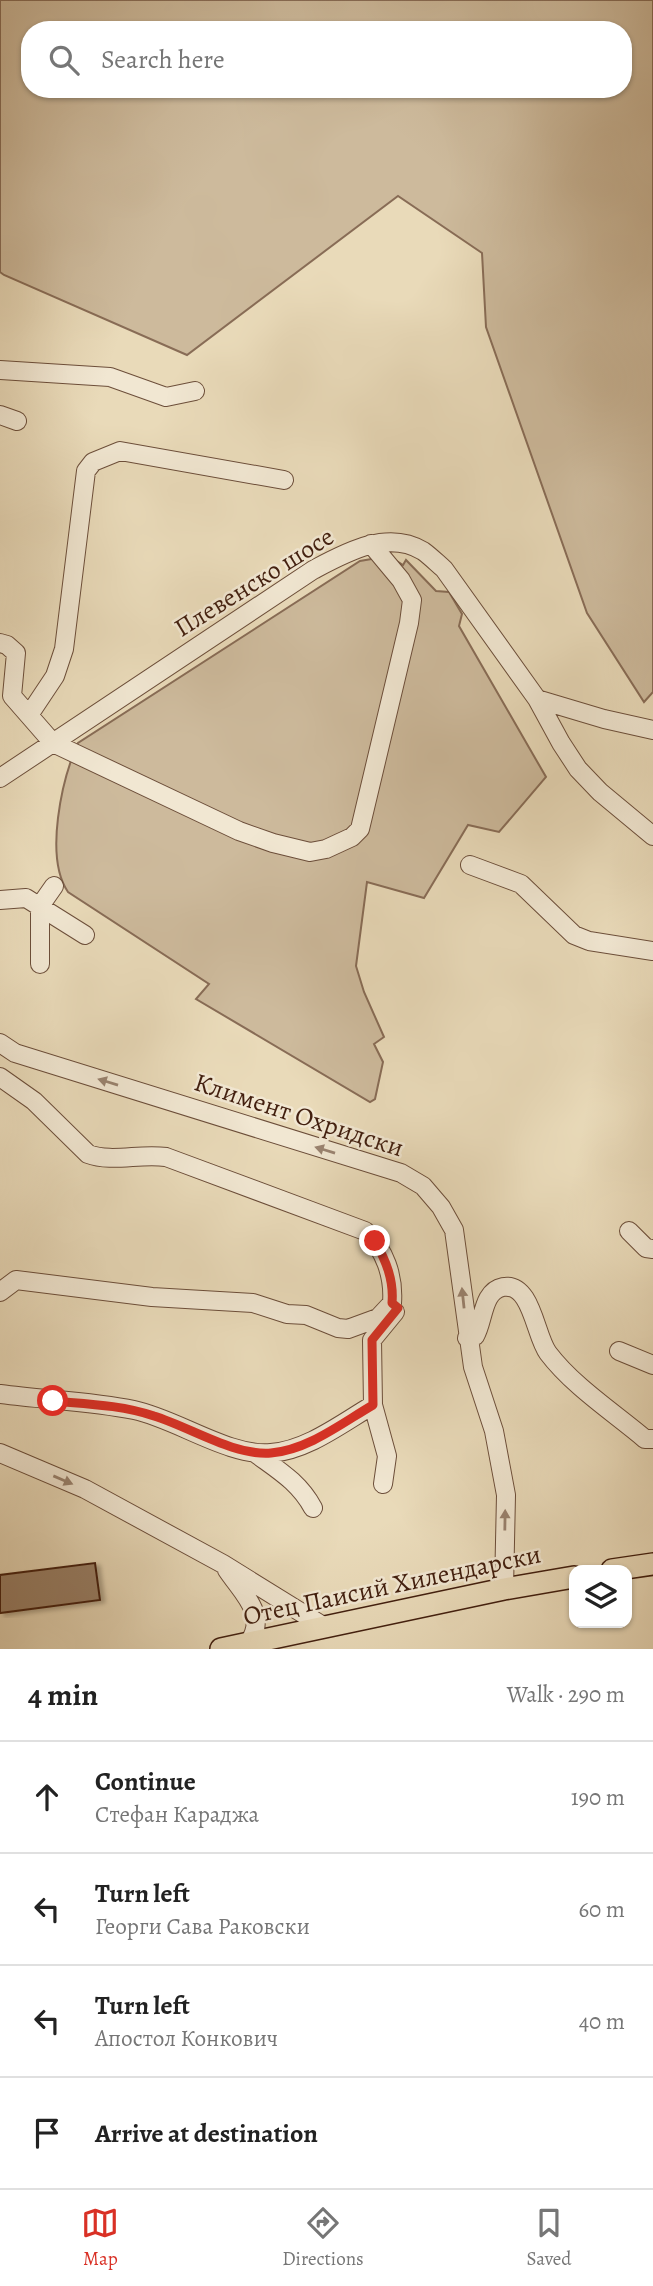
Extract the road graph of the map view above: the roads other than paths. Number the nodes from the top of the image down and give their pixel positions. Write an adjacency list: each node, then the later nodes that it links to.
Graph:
1 (0, 370): 2 (street)
2 (195, 391)
3 (284, 480): 7 (street)
4 (371, 544): 6 (street, Плевенско шосе); 9 (street, Плевенско шосе); 9 (street)
5 (0, 643): 7 (street)
6 (537, 699): 8 (street); 11 (street, Плевенско шосе)
7 (29, 715): 9 (street)
8 (653, 730)
9 (53, 743): 10 (street, Плевенско шосе)
10 (0, 778)
11 (653, 836)
12 (470, 865): 17 (street)
13 (54, 886): 15 (street)
14 (0, 900): 15 (street)
15 (40, 906): 16 (street); 18 (street)
16 (85, 935)
17 (653, 951)
18 (40, 964)
19 (0, 1043): 25 (street, Климент Охридски, one-way to 19)
20 (0, 1077): 24 (street)
21 (629, 1231): 22 (street)
22 (653, 1249)
23 (0, 1292): 24 (street)
24 (392, 1303): 29 (street)
25 (467, 1338): 30 (street); 39 (street, Климент Охридски, one-way to 25)
26 (620, 1351): 27 (street)
27 (653, 1365)
28 (0, 1394): 31 (street)
29 (373, 1405): 31 (street); 33 (street)
30 (653, 1439)
31 (255, 1452): 34 (street)
32 (0, 1453): 35 (street, one-way to 35)
33 (383, 1484)
34 (313, 1508)
35 (223, 1564): 40 (street); 41 (street)
36 (653, 1564): 37 (main road)
37 (632, 1567)
38 (569, 1578): 39 (main road, Отец Паисий Хилендарски)
39 (504, 1588): 40 (main road, Отец Паисий Хилендарски)
40 (323, 1626): 41 (main road, Отец Паисий Хилендарски)
41 (248, 1644): 42 (main road, Отец Паисий Хилендарски)
42 (221, 1649)

